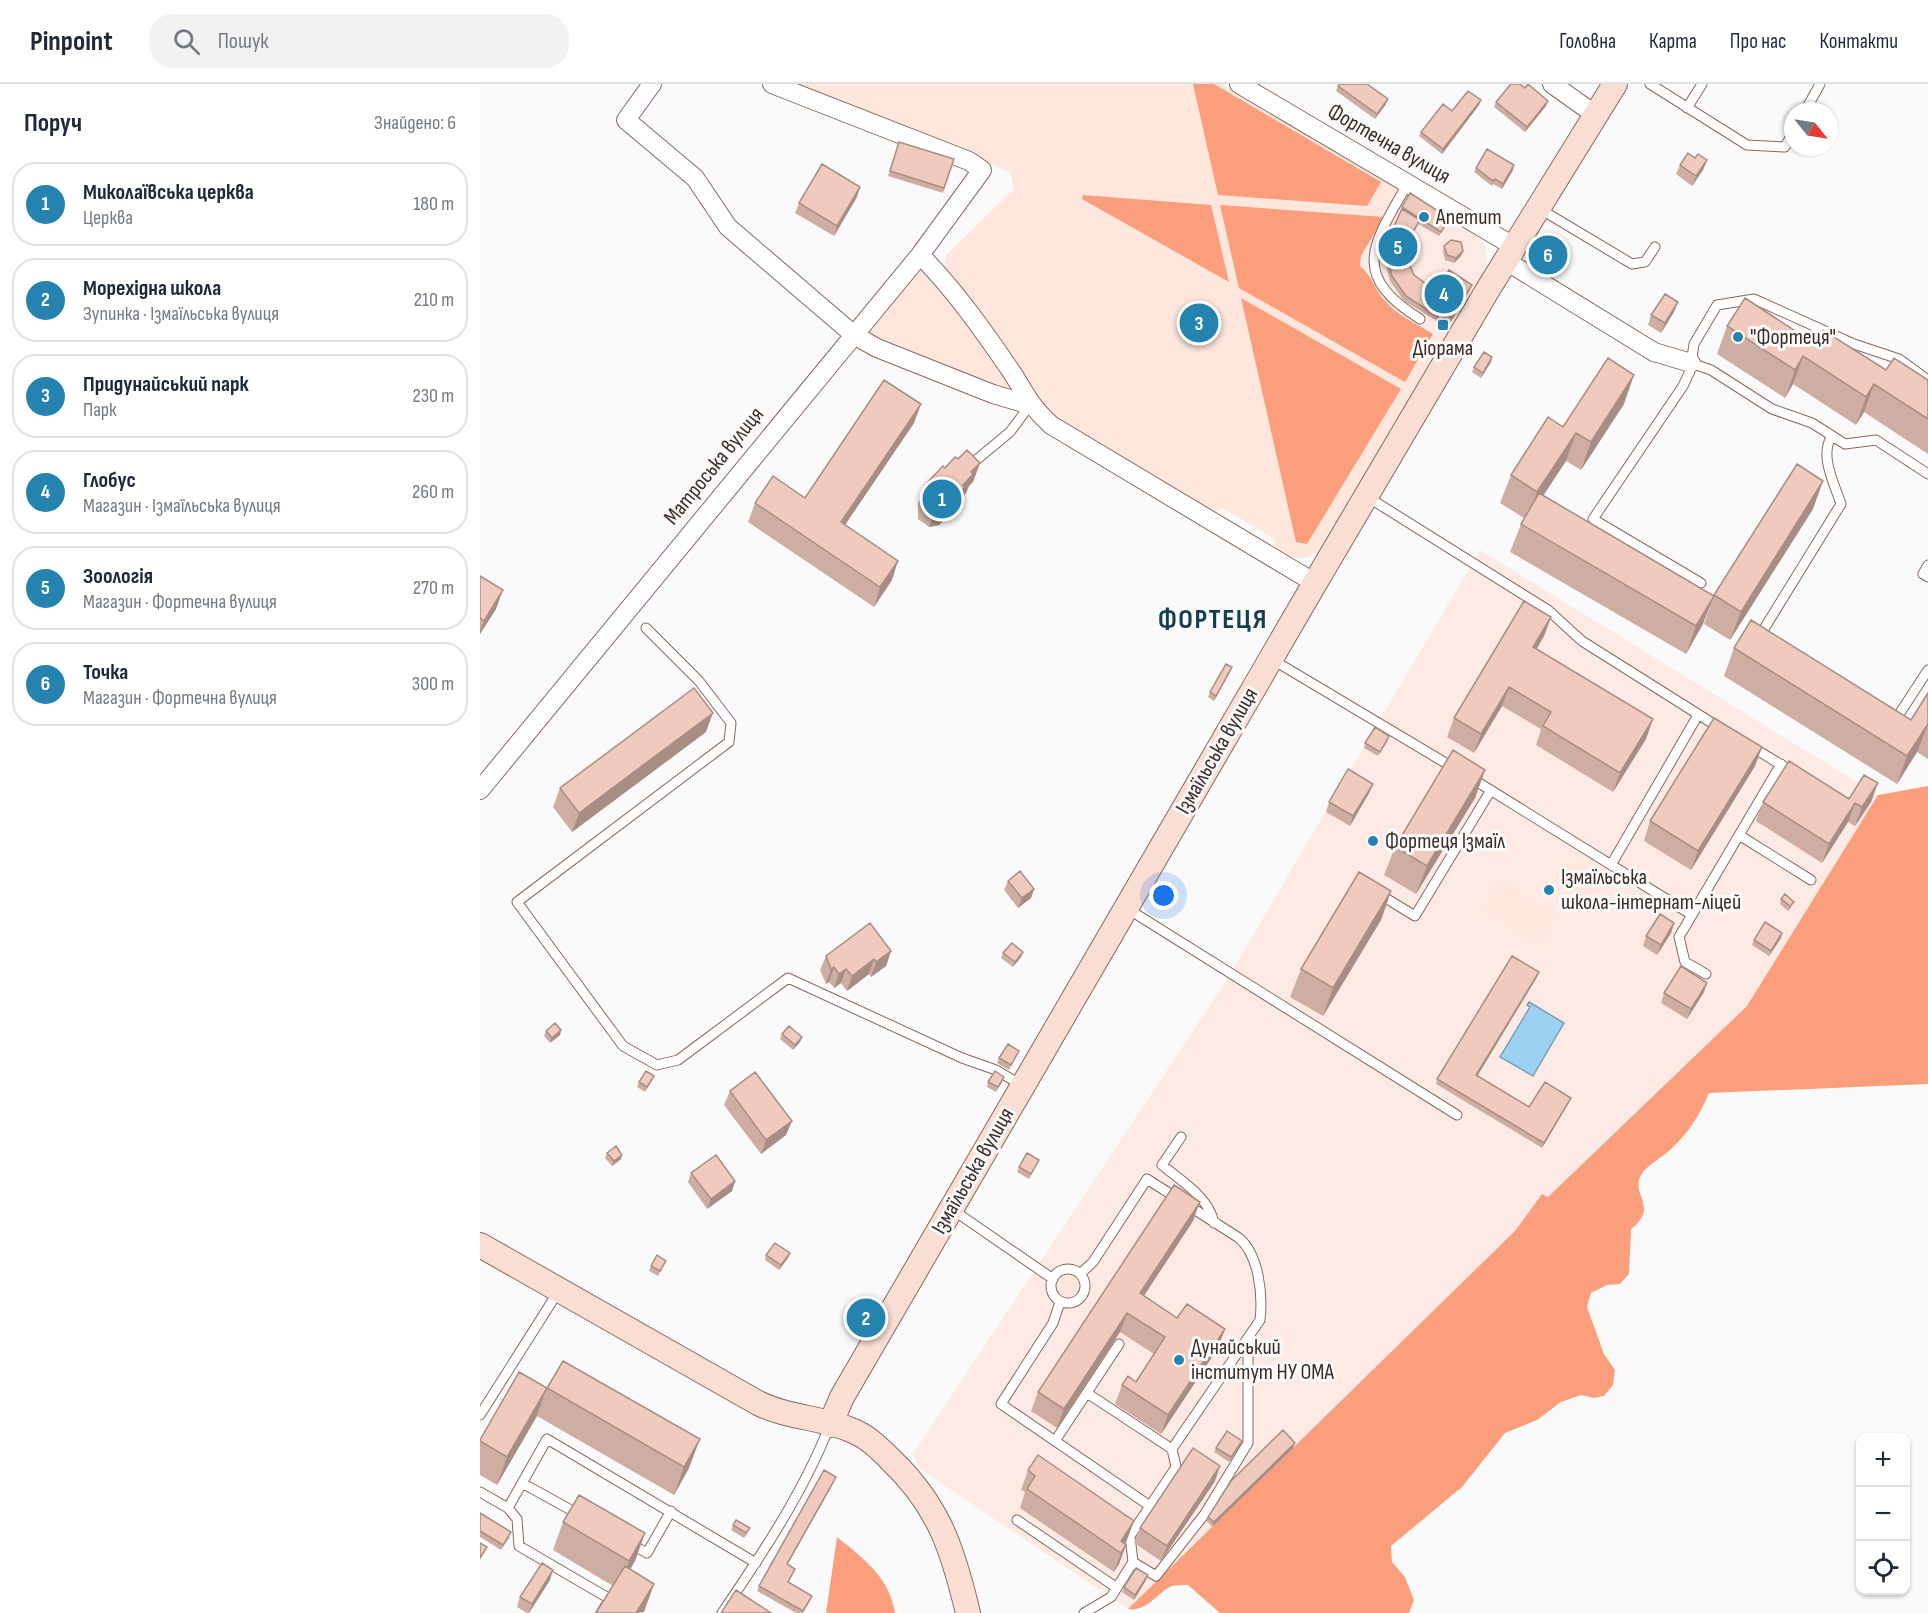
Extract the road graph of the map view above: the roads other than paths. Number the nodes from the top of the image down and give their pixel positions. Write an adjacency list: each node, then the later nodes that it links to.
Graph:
1 (652, 84): 19 (street)
2 (772, 84): 17 (street, Матроська вулиця)
3 (1239, 84): 13 (street, Фортечна вулиця)
4 (1552, 84): 11 (street)
5 (1615, 84): 11 (street, Ізмаїльська вулиця)
6 (1650, 84): 10 (lane)
7 (1702, 84): 10 (lane)
8 (1820, 84): 9 (lane)
9 (1810, 102)
10 (1687, 108): 12 (lane)
11 (1597, 116): 14 (street, Ізмаїльська вулиця)
12 (1784, 147)
13 (1408, 183): 16 (street, Фортечна вулиця); 18 (lane)
14 (1539, 209): 15 (lane); 16 (street, Ізмаїльська вулиця)
15 (1655, 247)
16 (1511, 254): 20 (street, Фортечна вулиця); 26 (street, Ізмаїльська вулиця)
17 (920, 255): 19 (street, Матроська вулиця); 22 (street)
18 (1420, 319)
19 (854, 335): 22 (street); 41 (street, Матроська вулиця)
20 (1691, 363): 21 (lane); 23 (lane); 30 (lane)
21 (1928, 380)
22 (1030, 405): 24 (lane); 29 (street)
23 (1832, 436): 25 (lane); 32 (lane)
24 (967, 468)
25 (1928, 474)
26 (1366, 496): 29 (street, Ізмаїльська вулиця); 36 (lane)
27 (1928, 565): 28 (lane)
28 (1928, 577)
29 (1315, 583): 33 (street, Ізмаїльська вулиця)
30 (1701, 583)
31 (646, 628): 50 (lane)
32 (1767, 642)
33 (1271, 658): 42 (lane); 47 (street, Ізмаїльська вулиця)
34 (1928, 670): 35 (lane)
35 (1887, 713)
36 (1698, 715): 37 (lane); 44 (lane)
37 (1725, 731)
38 (1744, 742): 39 (lane)
39 (1780, 764): 40 (lane); 43 (lane)
40 (1808, 781)
41 (480, 790)
42 (1491, 790): 44 (lane); 46 (lane)
43 (1739, 835): 45 (lane); 48 (lane)
44 (1611, 865): 48 (lane)
45 (1811, 880)
46 (1374, 891)
47 (1126, 907): 50 (street, Ізмаїльська вулиця); 51 (lane)
48 (1692, 915): 49 (lane)
49 (1706, 974)
50 (1023, 1086): 53 (street, Ізмаїльська вулиця)
51 (1457, 1115)
52 (1181, 1137): 54 (lane)
53 (951, 1209): 57 (lane); 64 (street, Ізмаїльська вулиця)
54 (1214, 1223): 56 (lane); 60 (lane)
55 (480, 1245): 58 (street)
56 (1080, 1274): 57 (lane); 59 (lane)
57 (1053, 1279): 59 (lane)
58 (559, 1290): 63 (lane); 64 (street)
59 (1060, 1302): 65 (lane)
60 (1248, 1338): 66 (lane); 75 (lane)
61 (1119, 1344): 62 (lane)
62 (1087, 1393): 65 (lane); 66 (lane)
63 (480, 1415)
64 (830, 1425): 76 (lane); 80 (street)
65 (1056, 1441): 69 (lane)
66 (1172, 1449): 69 (lane)
67 (522, 1483): 70 (lane); 71 (lane); 72 (lane)
68 (480, 1492): 70 (lane)
69 (1150, 1506): 75 (lane)
70 (508, 1508): 78 (lane)
71 (671, 1511): 74 (lane); 76 (lane)
72 (585, 1518)
73 (1017, 1520): 77 (lane)
74 (626, 1541)
75 (1133, 1562): 77 (lane)
76 (756, 1563): 79 (lane)
77 (1117, 1588): 81 (lane)
78 (601, 1613)
79 (722, 1613)
80 (968, 1613)
81 (1084, 1613)

